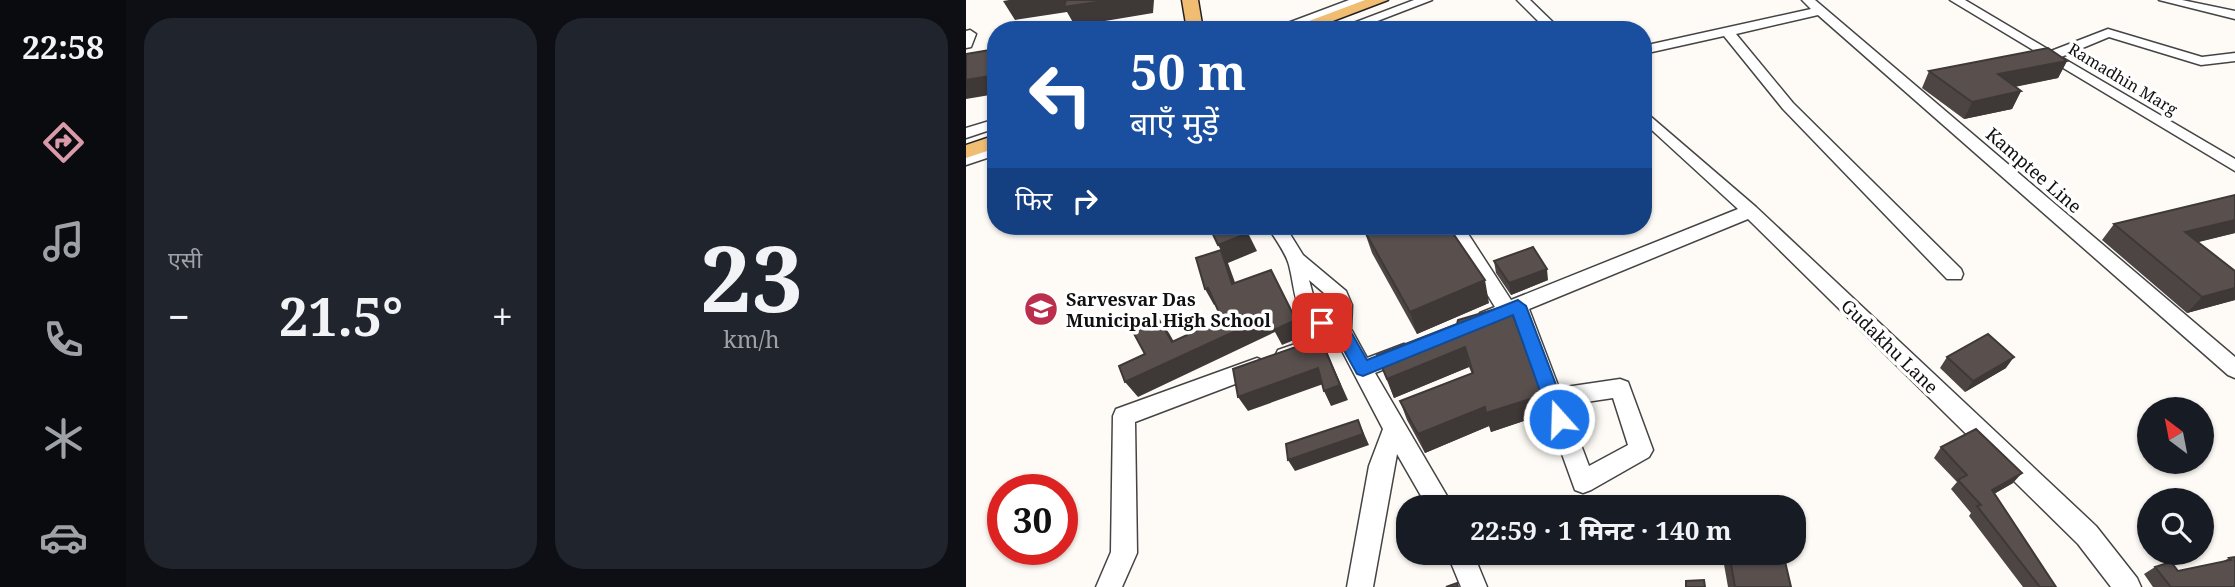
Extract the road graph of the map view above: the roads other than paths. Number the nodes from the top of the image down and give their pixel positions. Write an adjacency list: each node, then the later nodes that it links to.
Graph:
1 (1190, 0): 11 (main road)
2 (1362, 0): 12 (street)
3 (1380, 0): 13 (main road)
4 (1402, 0): 14 (main road)
5 (1426, 0): 15 (street)
6 (1523, 0): 16 (street)
7 (1956, 0): 19 (street, Ramadhin Marg)
8 (2165, 0): 10 (street)
9 (1815, 5): 17 (street); 43 (street, Kamptee Line)
10 (2235, 15)
11 (1194, 21)
12 (1301, 21)
13 (1319, 21)
14 (1342, 21)
15 (1372, 21)
16 (1545, 21)
17 (1726, 30): 18 (street); 37 (street)
18 (1652, 48)
19 (2051, 56): 20 (street); 30 (street, Ramadhin Marg)
20 (2235, 57)
21 (987, 125): 22 (street)
22 (966, 133)
23 (987, 135): 25 (main road)
24 (1653, 135): 33 (street, Gudakhu Lane)
25 (966, 142)
26 (987, 144): 28 (main road)
27 (2235, 147): 30 (street)
28 (966, 152)
29 (987, 153): 31 (street)
30 (2216, 155): 32 (street, Ramadhin Marg)
31 (966, 160)
32 (2235, 166)
33 (1749, 211): 38 (street); 51 (street, Gudakhu Lane)
34 (1282, 235): 36 (street)
35 (1460, 235): 38 (street)
36 (1298, 261): 40 (street); 40 (street)
37 (1954, 274)
38 (1512, 308): 39 (street); 44 (street)
39 (1471, 325)
40 (1342, 332): 42 (street); 48 (street)
41 (1423, 344): 42 (street)
42 (1363, 369): 45 (street)
43 (2235, 369)
44 (1552, 398): 44 (street)
45 (1394, 429): 46 (street); 49 (street)
46 (1434, 495)
47 (1465, 565): 50 (street)
48 (1109, 587)
49 (1360, 587)
50 (1474, 587)
51 (2128, 587)

